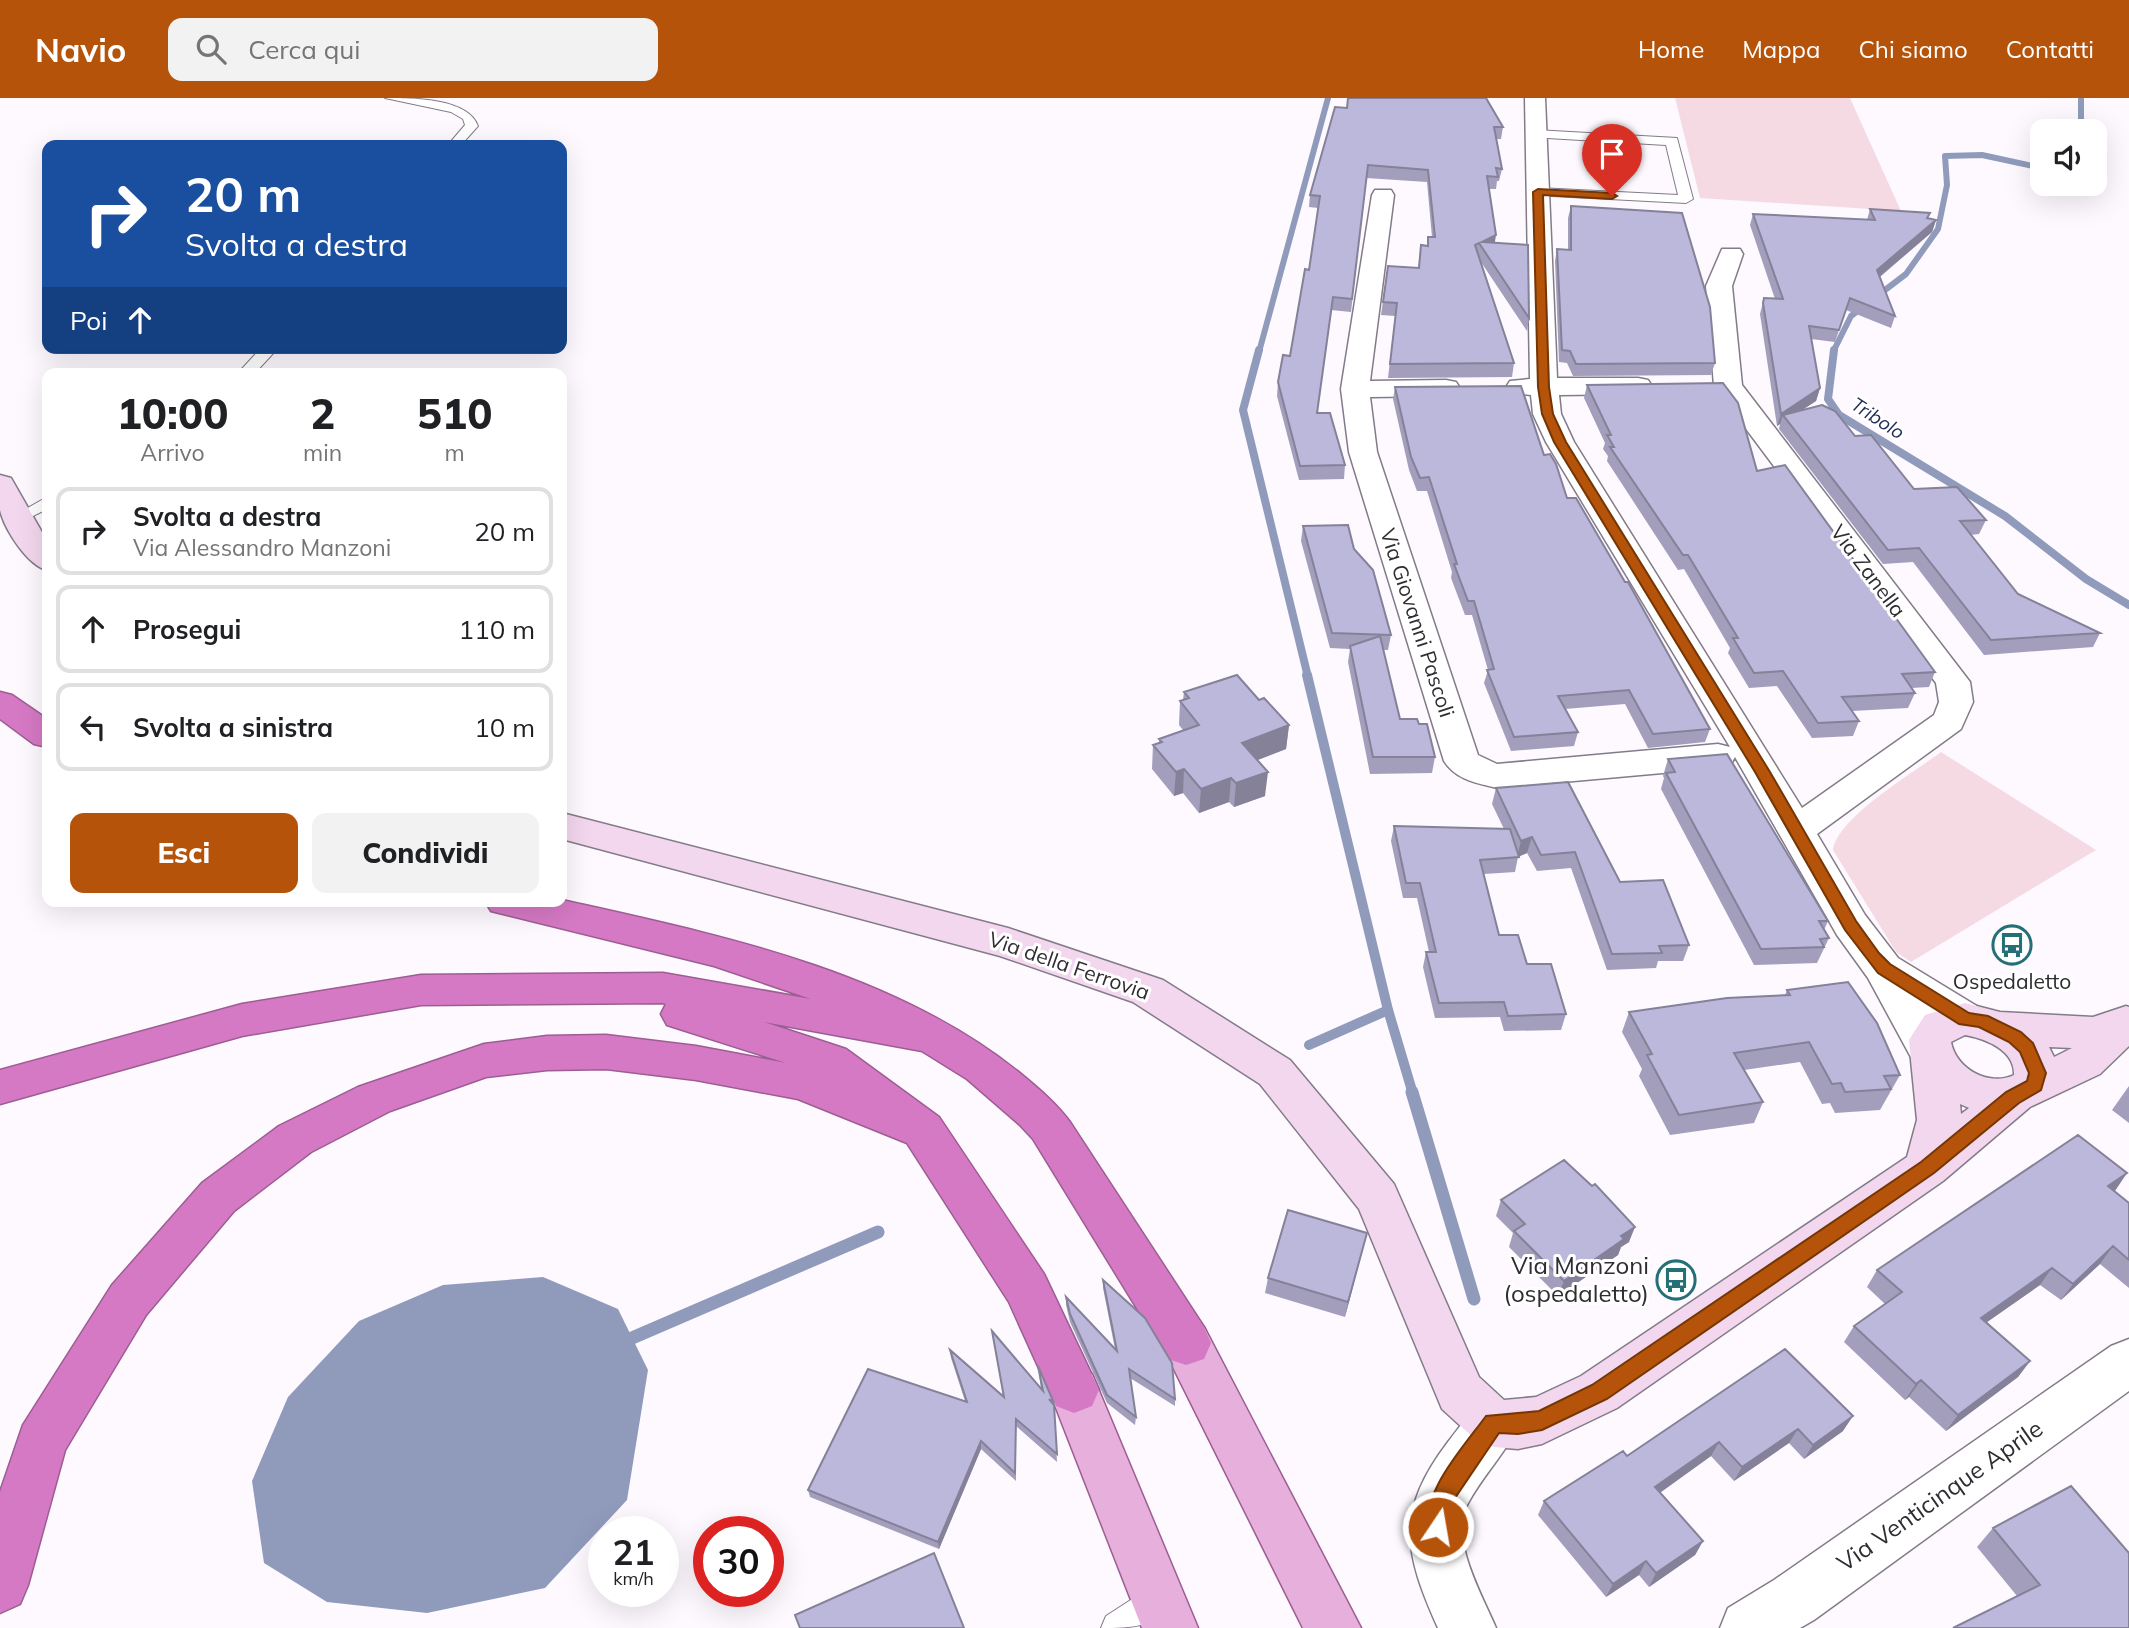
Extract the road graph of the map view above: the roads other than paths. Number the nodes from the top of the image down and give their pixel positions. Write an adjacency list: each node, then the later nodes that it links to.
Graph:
1 (391, 98): 4 (lane)
2 (1535, 98): 3 (street)
3 (1535, 134): 5 (street); 5 (lane)
4 (458, 140)
5 (1538, 192): 11 (street)
6 (1383, 195): 12 (street, Via Giovanni Pascoli)
7 (1731, 254): 21 (street, Via Zanella)
8 (264, 354): 9 (lane)
9 (251, 368)
10 (1658, 386): 11 (street)
11 (1544, 387): 12 (street); 19 (street)
12 (1355, 389): 19 (street, Via Giovanni Pascoli)
13 (0, 484): 15 (street)
14 (42, 505): 15 (lane)
15 (19, 518): 16 (street)
16 (42, 557)
17 (0, 703): 18 (highway)
18 (42, 732)
19 (1751, 753): 21 (street)
20 (567, 827): 36 (street, Via della Ferrovia)
21 (1797, 830): 23 (street)
22 (529, 907): 27 (highway)
23 (1884, 969): 26 (street); 28 (street)
24 (539, 988): 27 (highway); 29 (highway); 31 (highway)
25 (2128, 1021): 26 (street); 30 (street)
26 (1982, 1023): 28 (street); 30 (street)
27 (930, 1036): 33 (highway)
28 (1931, 1056): 30 (street); 32 (street)
29 (0, 1087)
30 (2024, 1091): 32 (street)
31 (923, 1130): 35 (highway); 37 (highway)
32 (1927, 1168): 36 (street)
33 (1186, 1343): 40 (main road)
34 (2129, 1362): 38 (street, Via Venticinque Aprile)
35 (1074, 1390): 39 (main road)
36 (1494, 1423): 41 (street)
37 (0, 1585)
38 (1802, 1614): 42 (street, Via Venticinque Aprile)
39 (1156, 1621)
40 (1333, 1628)
41 (1468, 1628)
42 (1748, 1628)

